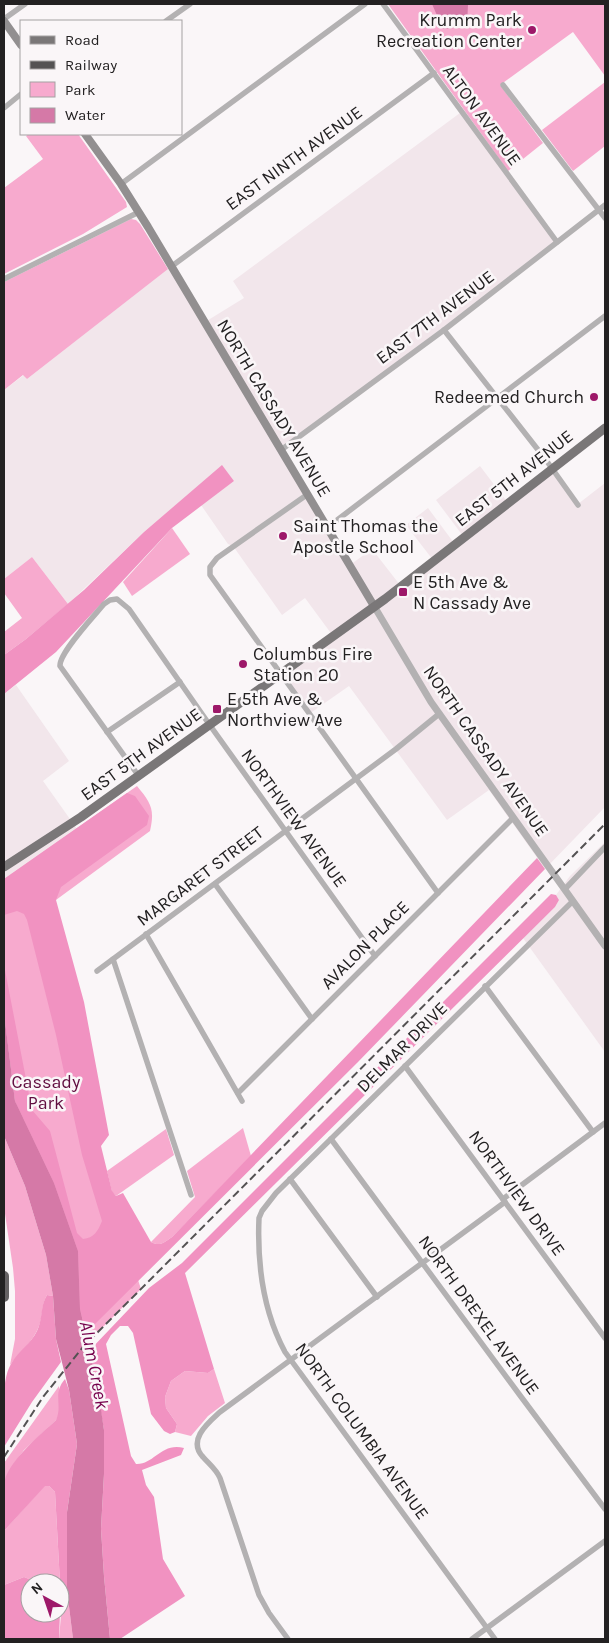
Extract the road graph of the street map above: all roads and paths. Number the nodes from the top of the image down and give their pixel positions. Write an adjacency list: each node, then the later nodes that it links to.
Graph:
1 (25, 4): 5 (street)
2 (190, 4): 6 (street)
3 (365, 4): 13 (street)
4 (383, 4): 8 (street, ALTON AVENUE)
5 (4, 20): 7 (main road)
6 (167, 20)
7 (20, 44)
8 (434, 73): 18 (street, ALTON AVENUE); 19 (street, EAST NINTH AVENUE)
9 (503, 85): 15 (street, ALTON AVENUE)
10 (20, 95): 11 (street)
11 (4, 108)
12 (86, 135): 13 (main road, NORTH CASSADY AVENUE)
13 (121, 184): 16 (main road, NORTH CASSADY AVENUE)
14 (605, 205): 15 (street, EAST 7TH AVENUE)
15 (599, 210): 17 (street, ALTON AVENUE); 18 (street, EAST 7TH AVENUE)
16 (139, 212): 19 (main road, NORTH CASSADY AVENUE); 20 (street)
17 (605, 218)
18 (557, 242): 22 (street, EAST 7TH AVENUE)
19 (172, 266): 25 (main road, NORTH CASSADY AVENUE)
20 (4, 279)
21 (605, 316): 23 (street)
22 (444, 330): 23 (street); 25 (street, EAST 7TH AVENUE)
23 (498, 399): 26 (street); 29 (street)
24 (605, 428): 26 (main road, EAST 5TH AVENUE)
25 (281, 450): 27 (main road, NORTH CASSADY AVENUE)
26 (552, 469): 28 (street); 30 (main road, EAST 5TH AVENUE)
27 (308, 494): 29 (main road, NORTH CASSADY AVENUE); 31 (street)
28 (578, 505)
29 (328, 527): 30 (main road, NORTH CASSADY AVENUE)
30 (374, 606): 31 (main road, EAST 5TH AVENUE); 33 (street, NORTH CASSADY AVENUE)
31 (281, 673): 34 (main road, EAST 5TH AVENUE); 37 (street)
32 (180, 682): 34 (street, NORTHVIEW AVENUE); 35 (street); 35 (street, NORTHVIEW AVENUE)
33 (439, 714): 37 (street, MARGARET STREET); 38 (street, NORTH CASSADY AVENUE)
34 (209, 724): 36 (main road, EAST 5TH AVENUE); 39 (street, NORTHVIEW AVENUE)
35 (108, 732): 36 (street)
36 (138, 775): 41 (main road, EAST 5TH AVENUE)
37 (356, 779): 39 (street, MARGARET STREET); 44 (street)
38 (513, 818): 43 (street, NORTH CASSADY AVENUE); 44 (street, AVALON PLACE)
39 (285, 831): 42 (street, MARGARET STREET); 48 (street, NORTHVIEW AVENUE)
40 (605, 848): 43 (street)
41 (4, 867)
42 (215, 884): 46 (street, MARGARET STREET); 52 (street)
43 (565, 889): 45 (street, NORTH CASSADY AVENUE)
44 (438, 893): 48 (street, AVALON PLACE)
45 (573, 901): 47 (street, NORTH CASSADY AVENUE); 51 (street, DELMAR DRIVE)
46 (146, 934): 49 (street, MARGARET STREET); 54 (street)
47 (605, 946)
48 (375, 956): 52 (street, AVALON PLACE)
49 (113, 959): 50 (street, MARGARET STREET); 60 (street)
50 (97, 971)
51 (485, 986): 53 (street, DELMAR DRIVE); 57 (street)
52 (312, 1019): 54 (street, AVALON PLACE)
53 (405, 1066): 58 (street, DELMAR DRIVE); 61 (street, NORTHVIEW DRIVE)
54 (238, 1093): 55 (street)
55 (242, 1101)
56 (605, 1123): 57 (street)
57 (593, 1132): 61 (street)
58 (331, 1139): 59 (street, DELMAR DRIVE); 63 (street, NORTH DREXEL AVENUE)
59 (290, 1178): 62 (street, DELMAR DRIVE); 65 (street)
60 (190, 1195)
61 (504, 1200): 63 (street); 67 (street, NORTHVIEW DRIVE)
62 (258, 1218): 68 (street, NORTH COLUMBIA AVENUE)
63 (422, 1263): 65 (street); 69 (street, NORTH DREXEL AVENUE)
64 (4, 1276): 66 (highway)
65 (377, 1297): 68 (street)
66 (4, 1298)
67 (605, 1338)
68 (291, 1361): 71 (street, NORTH COLUMBIA AVENUE); 72 (street)
69 (605, 1509)
70 (605, 1541): 71 (street)
71 (487, 1628): 73 (street); 74 (street, NORTH COLUMBIA AVENUE)
72 (288, 1639)
73 (472, 1639)
74 (495, 1639)

